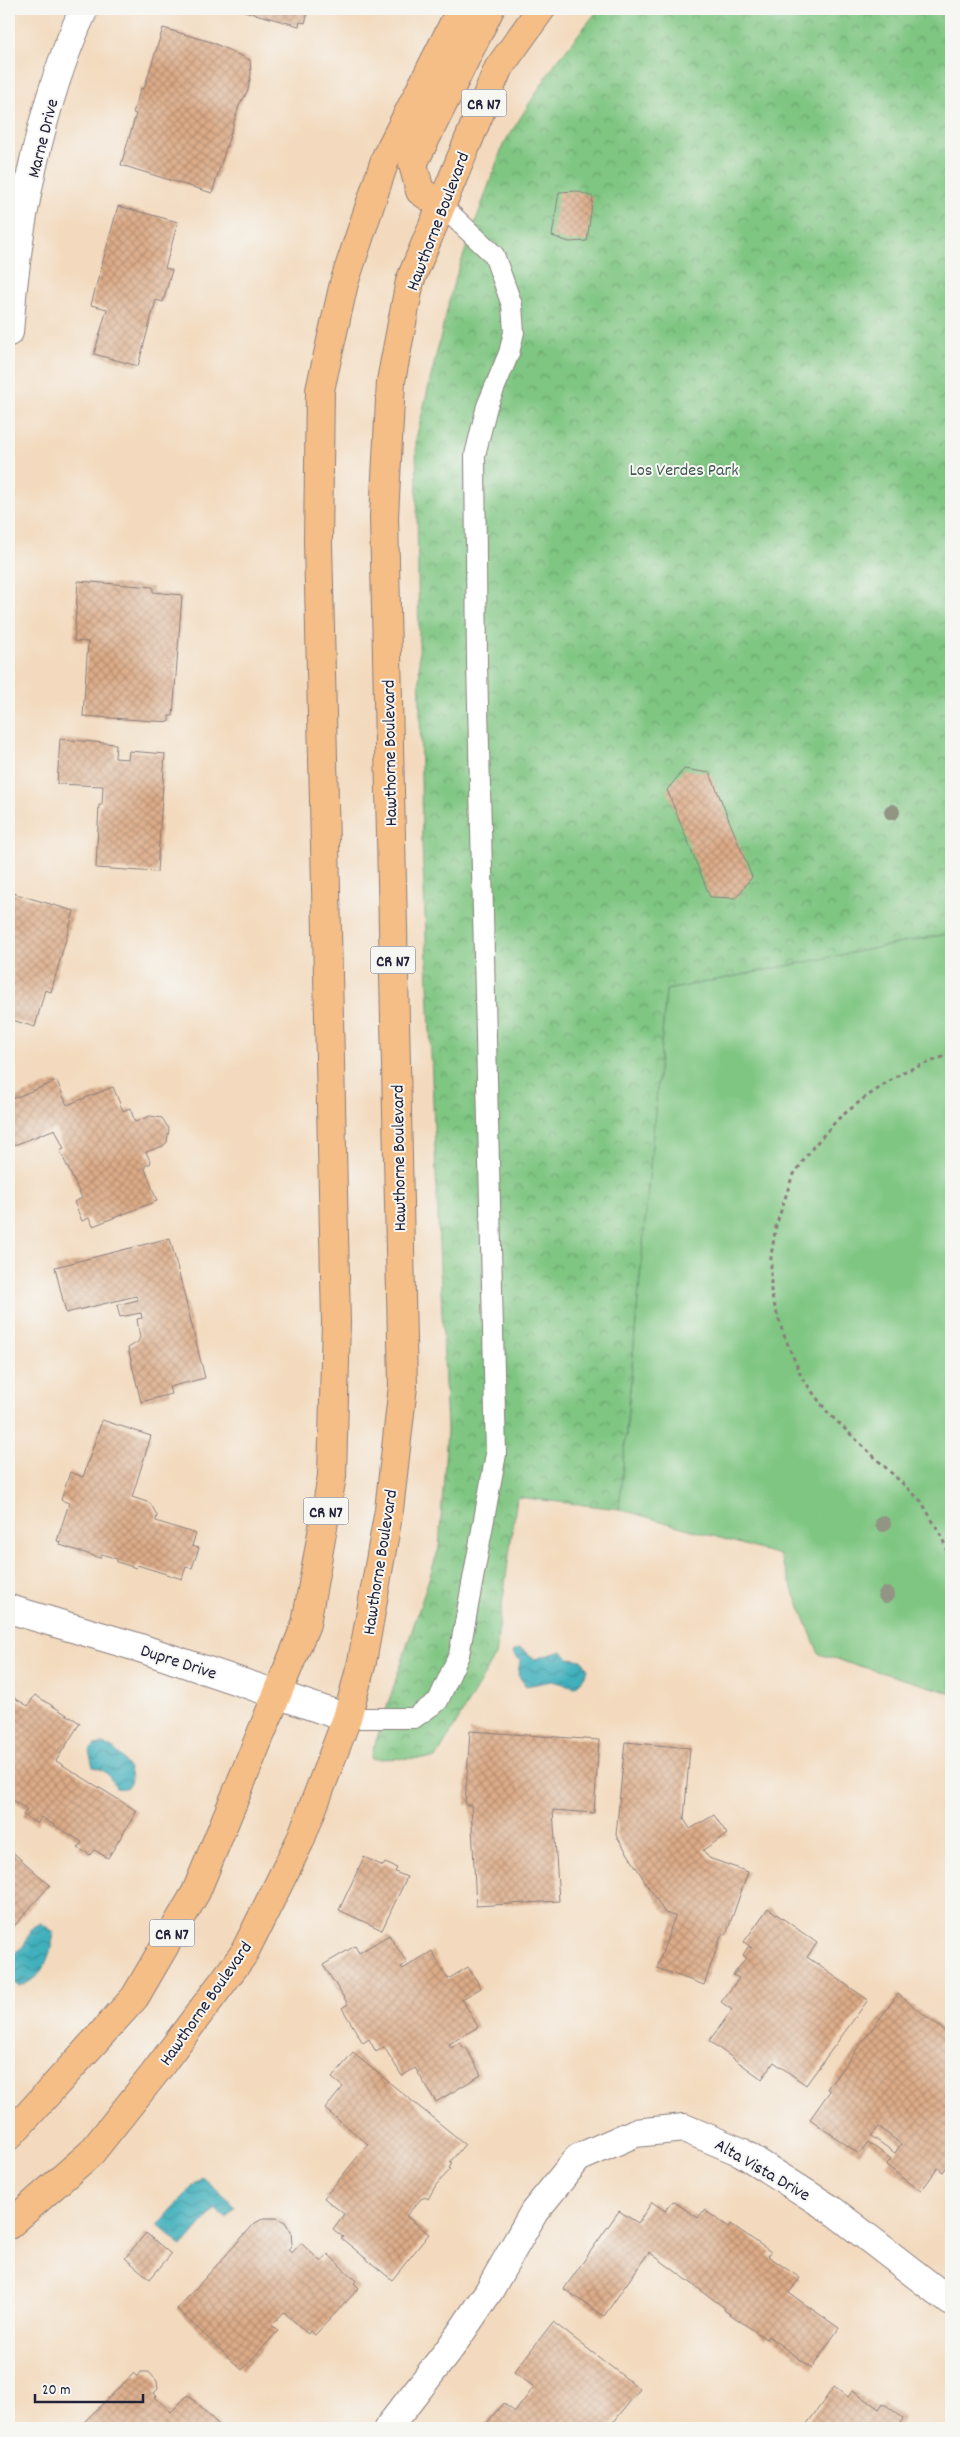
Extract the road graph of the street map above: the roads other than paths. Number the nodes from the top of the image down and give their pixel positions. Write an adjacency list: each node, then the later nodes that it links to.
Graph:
1 (84, 9): 6 (street, Marne Drive)
2 (461, 9): 8 (main road, CR N7)
3 (490, 9): 5 (main road)
4 (540, 9): 5 (main road, Hawthorne Boulevard / CR N7)
5 (441, 205): 9 (main road, Hawthorne Boulevard / CR N7); 9 (lane)
6 (9, 332)
7 (9, 1609): 8 (street, Dupre Drive)
8 (277, 1694): 9 (street, Dupre Drive); 10 (main road, CR N7)
9 (347, 1718): 11 (main road, Hawthorne Boulevard / CR N7)
10 (9, 2136)
11 (9, 2225)
12 (951, 2302): 13 (street, Alta Vista Drive)
13 (388, 2428)

